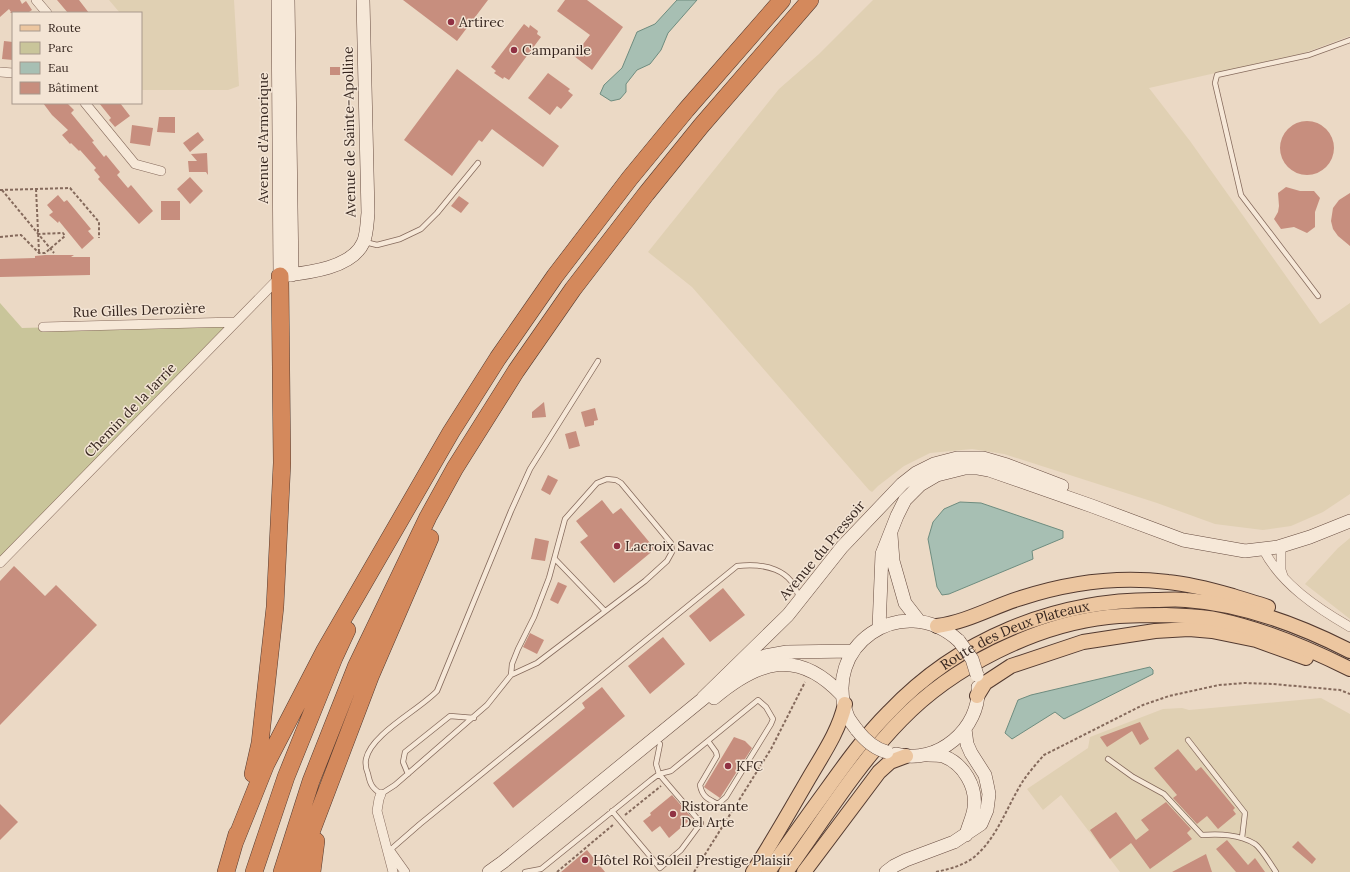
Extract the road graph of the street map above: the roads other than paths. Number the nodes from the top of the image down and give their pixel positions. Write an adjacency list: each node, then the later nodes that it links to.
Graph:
1 (36, 0): 7 (street)
2 (278, 0): 15 (street, Avenue d'Armorique)
3 (288, 0): 15 (street, Avenue d'Armorique)
4 (363, 0): 14 (street, Avenue de Sainte-Apolline)
5 (782, 0): 23 (highway)
6 (810, 0): 20 (highway)
7 (46, 12)
8 (1350, 40): 16 (lane)
9 (0, 72): 10 (street)
10 (12, 73)
11 (86, 104): 13 (street)
12 (478, 163): 14 (lane)
13 (161, 171)
14 (363, 242): 15 (street, Avenue de Sainte-Apolline)
15 (286, 276): 17 (street, Chemin de la Jarrie); 59 (highway)
16 (1318, 296)
17 (236, 322): 18 (street, Rue Gilles Derozière); 28 (street, Chemin de la Jarrie)
18 (44, 327)
19 (598, 360): 55 (lane)
20 (455, 468): 46 (highway); 63 (highway)
21 (1092, 506): 24 (street, Avenue du Pressoir); 26 (street, Avenue du Pressoir); 30 (street, Avenue du Pressoir)
22 (1350, 521): 25 (street, Avenue du Pressoir)
23 (394, 530): 59 (highway); 62 (highway)
24 (891, 533): 32 (street); 35 (street, Avenue du Pressoir)
25 (1281, 546): 26 (street, Avenue du Pressoir); 29 (street)
26 (1264, 549): 29 (street)
27 (555, 559): 31 (lane); 31 (lane); 39 (lane)
28 (0, 563)
29 (1284, 578): 34 (street)
30 (799, 600): 42 (street, Avenue du Pressoir); 60 (lane)
31 (605, 611): 39 (lane)
32 (919, 621): 33 (street); 35 (street)
33 (937, 626): 37 (main road); 41 (street, bridge)
34 (1350, 627)
35 (879, 628): 36 (street)
36 (853, 651): 42 (street); 43 (street)
37 (1348, 651): 72 (main road, Route des Deux Plateaux)
38 (1350, 669): 73 (main road, Route des Deux Plateaux)
39 (512, 675): 44 (lane)
40 (1350, 680): 41 (main road)
41 (978, 696): 45 (street)
42 (703, 698): 68 (street)
43 (844, 700): 49 (street); 51 (street, bridge); 71 (main road)
44 (474, 718): 53 (lane); 53 (lane)
45 (965, 729): 50 (street); 57 (street)
46 (348, 732): 64 (highway); 65 (highway)
47 (1188, 740): 58 (lane)
48 (708, 741): 48 (lane); 54 (lane)
49 (660, 744): 54 (lane); 69 (street)
50 (926, 755): 51 (street); 57 (street)
51 (906, 756): 74 (main road)
52 (1108, 759): 58 (lane)
53 (408, 774): 55 (lane)
54 (659, 774): 56 (lane); 56 (lane)
55 (381, 794): 60 (street)
56 (612, 811): 70 (lane)
57 (966, 835): 75 (street)
58 (1242, 838): 76 (lane)
59 (234, 844): 61 (highway)
60 (388, 849): 66 (street); 67 (street)
61 (226, 872)
62 (254, 872)
63 (282, 872)
64 (296, 872)
65 (312, 872)
66 (393, 872)
67 (405, 872)
68 (489, 872)
69 (503, 872)
70 (525, 872)
71 (753, 872)
72 (768, 872)
73 (786, 872)
74 (804, 872)
75 (886, 872)
76 (1276, 872)

